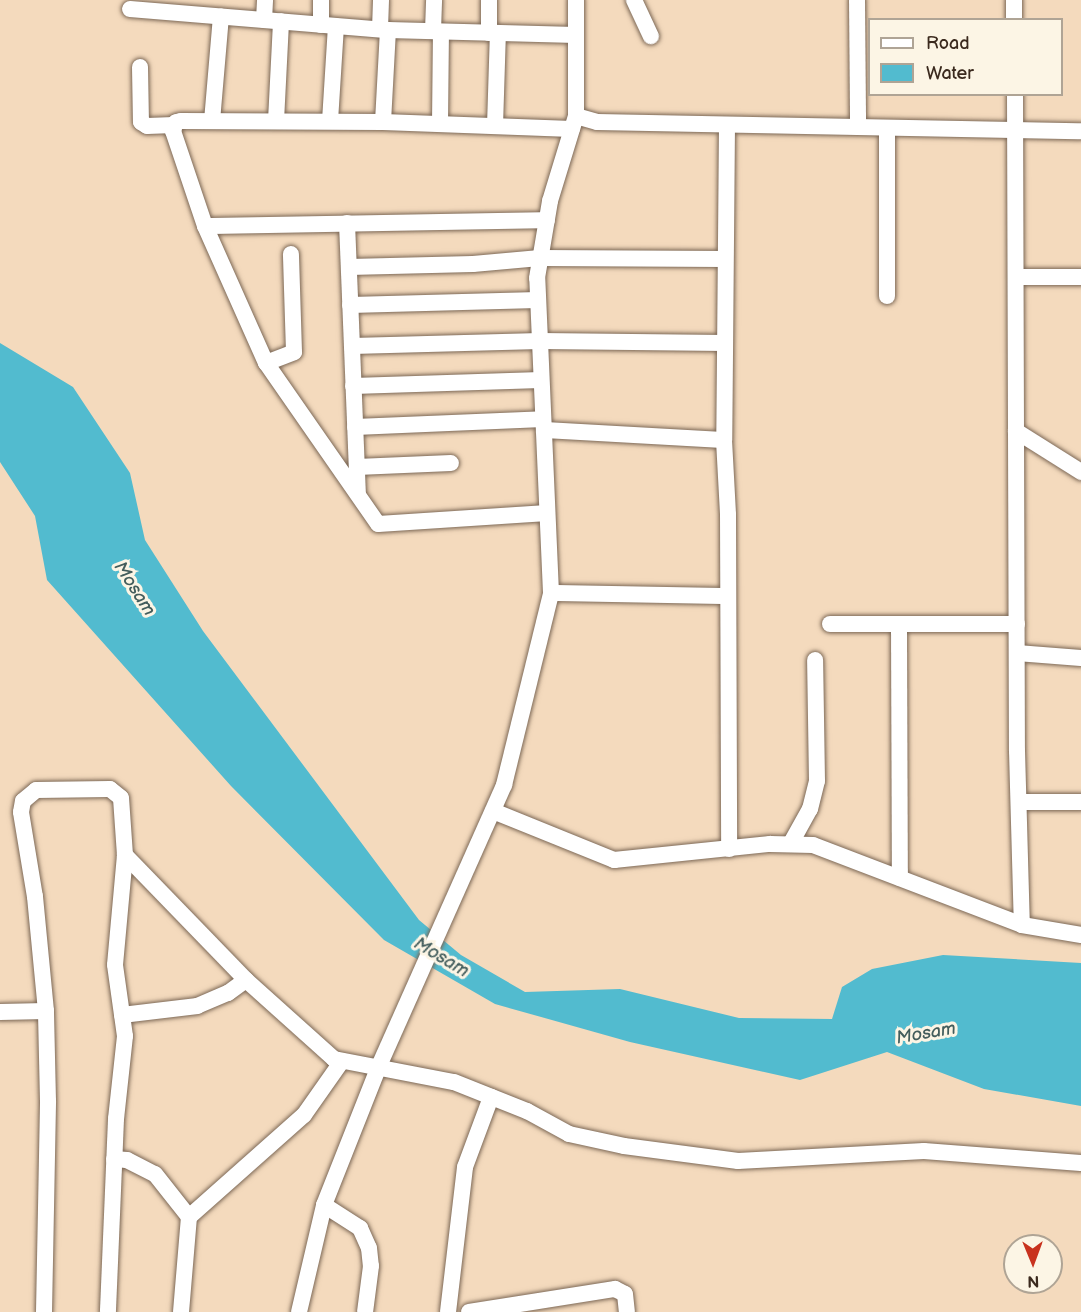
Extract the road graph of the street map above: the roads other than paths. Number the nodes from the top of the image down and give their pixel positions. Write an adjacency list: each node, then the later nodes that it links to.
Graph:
1 (265, 0): 13 (street)
2 (321, 0): 14 (street)
3 (381, 0): 15 (street)
4 (434, 0): 16 (street)
5 (489, 0): 17 (street)
6 (576, 0): 18 (street)
7 (634, 0): 19 (street)
8 (857, 0): 31 (street)
9 (1014, 0): 12 (street)
10 (130, 9): 11 (street)
11 (221, 16): 13 (street); 22 (street)
12 (1014, 18)
13 (273, 21): 14 (street); 23 (street)
14 (328, 25): 15 (street); 24 (street)
15 (384, 30): 16 (street); 25 (street)
16 (437, 32): 17 (street); 28 (street)
17 (493, 33): 18 (street); 30 (street)
18 (576, 35): 26 (street)
19 (651, 36)
20 (140, 68): 27 (street)
21 (1015, 96): 33 (street)
22 (212, 121): 23 (street); 27 (street)
23 (276, 121): 24 (street)
24 (330, 122): 25 (street)
25 (383, 122): 28 (street)
26 (574, 123): 29 (street); 30 (street); 35 (street)
27 (174, 124): 37 (street)
28 (440, 124): 30 (street)
29 (727, 125): 31 (street); 40 (street)
30 (495, 126)
31 (858, 127): 32 (street)
32 (887, 128): 33 (street); 44 (street)
33 (1015, 130): 34 (street); 42 (street)
34 (1081, 130)
35 (547, 220): 36 (street); 39 (street)
36 (347, 223): 37 (street); 41 (street)
37 (205, 225): 50 (street)
38 (291, 254): 50 (street)
39 (540, 258): 40 (street); 41 (street); 45 (street)
40 (725, 259): 48 (street)
41 (349, 267): 46 (street)
42 (1016, 277): 43 (street); 55 (street)
43 (1081, 277)
44 (887, 296)
45 (538, 300): 46 (street); 47 (street)
46 (350, 305): 49 (street)
47 (540, 341): 48 (street); 49 (street); 51 (street)
48 (724, 343): 56 (street)
49 (352, 346): 52 (street)
50 (266, 363): 60 (street)
51 (541, 380): 52 (street); 53 (street)
52 (354, 386): 54 (street)
53 (543, 425): 54 (street); 56 (street); 61 (street)
54 (355, 427): 58 (street)
55 (1016, 431): 59 (street); 66 (street)
56 (724, 440): 63 (street)
57 (451, 463): 58 (street)
58 (357, 468): 60 (street)
59 (1081, 472)
60 (358, 495): 61 (street)
61 (547, 513): 62 (street)
62 (551, 593): 63 (street); 72 (street)
63 (728, 596): 74 (street)
64 (830, 624): 65 (street)
65 (899, 624): 66 (street); 76 (street)
66 (1017, 624): 67 (street)
67 (1017, 654): 68 (street); 70 (street)
68 (1081, 658)
69 (815, 660): 73 (street)
70 (1019, 802): 71 (street); 77 (street)
71 (1081, 802)
72 (493, 811): 74 (street); 84 (street)
73 (791, 843): 74 (street); 76 (street)
74 (729, 849)
75 (125, 855): 79 (street); 80 (street); 82 (street)
76 (900, 878): 77 (street)
77 (1022, 925): 78 (street)
78 (1081, 935)
79 (246, 980): 82 (street); 83 (street)
80 (46, 1011): 81 (street); 90 (street)
81 (0, 1012)
82 (122, 1015): 86 (street)
83 (342, 1061): 84 (street); 89 (street)
84 (379, 1065): 85 (street); 88 (street)
85 (491, 1097): 87 (street); 95 (street)
86 (114, 1159): 89 (street); 91 (street)
87 (1081, 1163)
88 (324, 1205): 93 (street); 94 (street)
89 (189, 1217): 92 (street)
90 (44, 1312)
91 (108, 1312)
92 (181, 1312)
93 (299, 1312)
94 (364, 1312)
95 (448, 1312)
96 (469, 1312): 97 (street)
97 (627, 1312)

